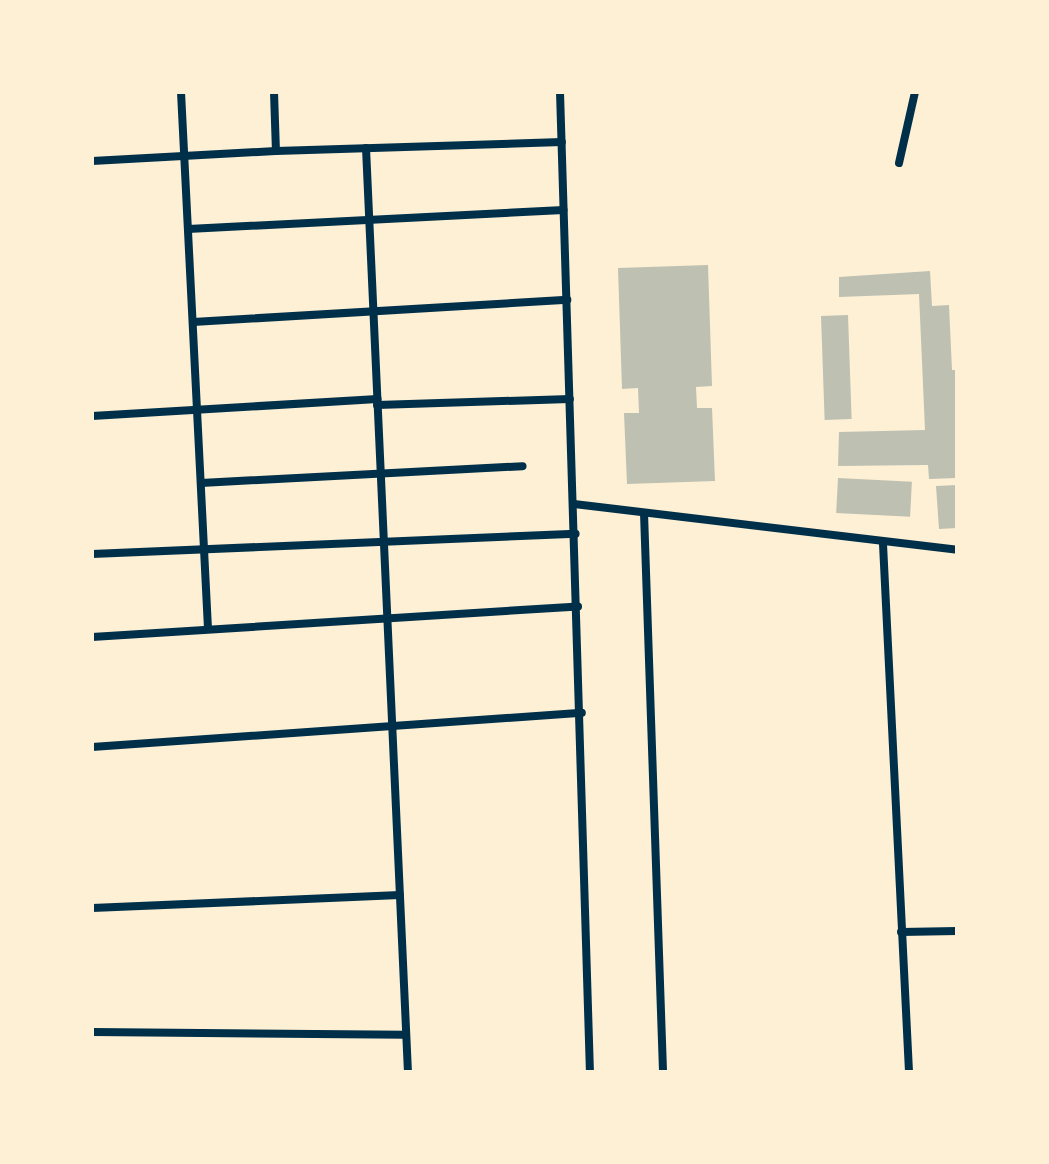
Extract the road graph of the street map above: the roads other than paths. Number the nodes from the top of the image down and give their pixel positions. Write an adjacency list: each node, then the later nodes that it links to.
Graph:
1 (181, 92): 8 (street)
2 (274, 92): 7 (street)
3 (560, 92): 5 (street)
4 (915, 92): 10 (street)
5 (562, 142): 6 (street); 11 (street)
6 (366, 148): 7 (street); 12 (street)
7 (276, 151): 8 (street)
8 (184, 156): 9 (street); 13 (street)
9 (92, 161)
10 (899, 163)
11 (564, 210): 12 (street); 14 (street)
12 (369, 219): 13 (street); 15 (street)
13 (188, 229): 16 (street)
14 (567, 300): 15 (street); 17 (street)
15 (373, 309): 16 (street); 18 (street)
16 (193, 322): 19 (street)
17 (570, 399): 18 (street); 24 (street)
18 (377, 402): 19 (street); 22 (street)
19 (197, 410): 20 (street); 23 (street)
20 (92, 416)
21 (523, 466): 22 (street)
22 (380, 471): 23 (street); 27 (street)
23 (201, 483): 29 (street)
24 (574, 504): 25 (street); 26 (street)
25 (644, 513): 28 (street); 47 (street)
26 (576, 534): 27 (street); 32 (street)
27 (384, 544): 29 (street); 33 (street)
28 (883, 544): 30 (street); 42 (street)
29 (204, 549): 31 (street); 34 (street)
30 (957, 550)
31 (92, 554)
32 (578, 606): 33 (street); 36 (street)
33 (387, 617): 34 (street); 37 (street)
34 (208, 628): 35 (street)
35 (92, 637)
36 (582, 713): 37 (street); 46 (street)
37 (392, 724): 38 (street); 39 (street)
38 (92, 747)
39 (400, 895): 40 (street); 44 (street)
40 (92, 908)
41 (957, 931): 42 (street)
42 (901, 932): 48 (street)
43 (92, 1032): 44 (street)
44 (406, 1035): 45 (street)
45 (408, 1072)
46 (590, 1072)
47 (663, 1072)
48 (909, 1072)

